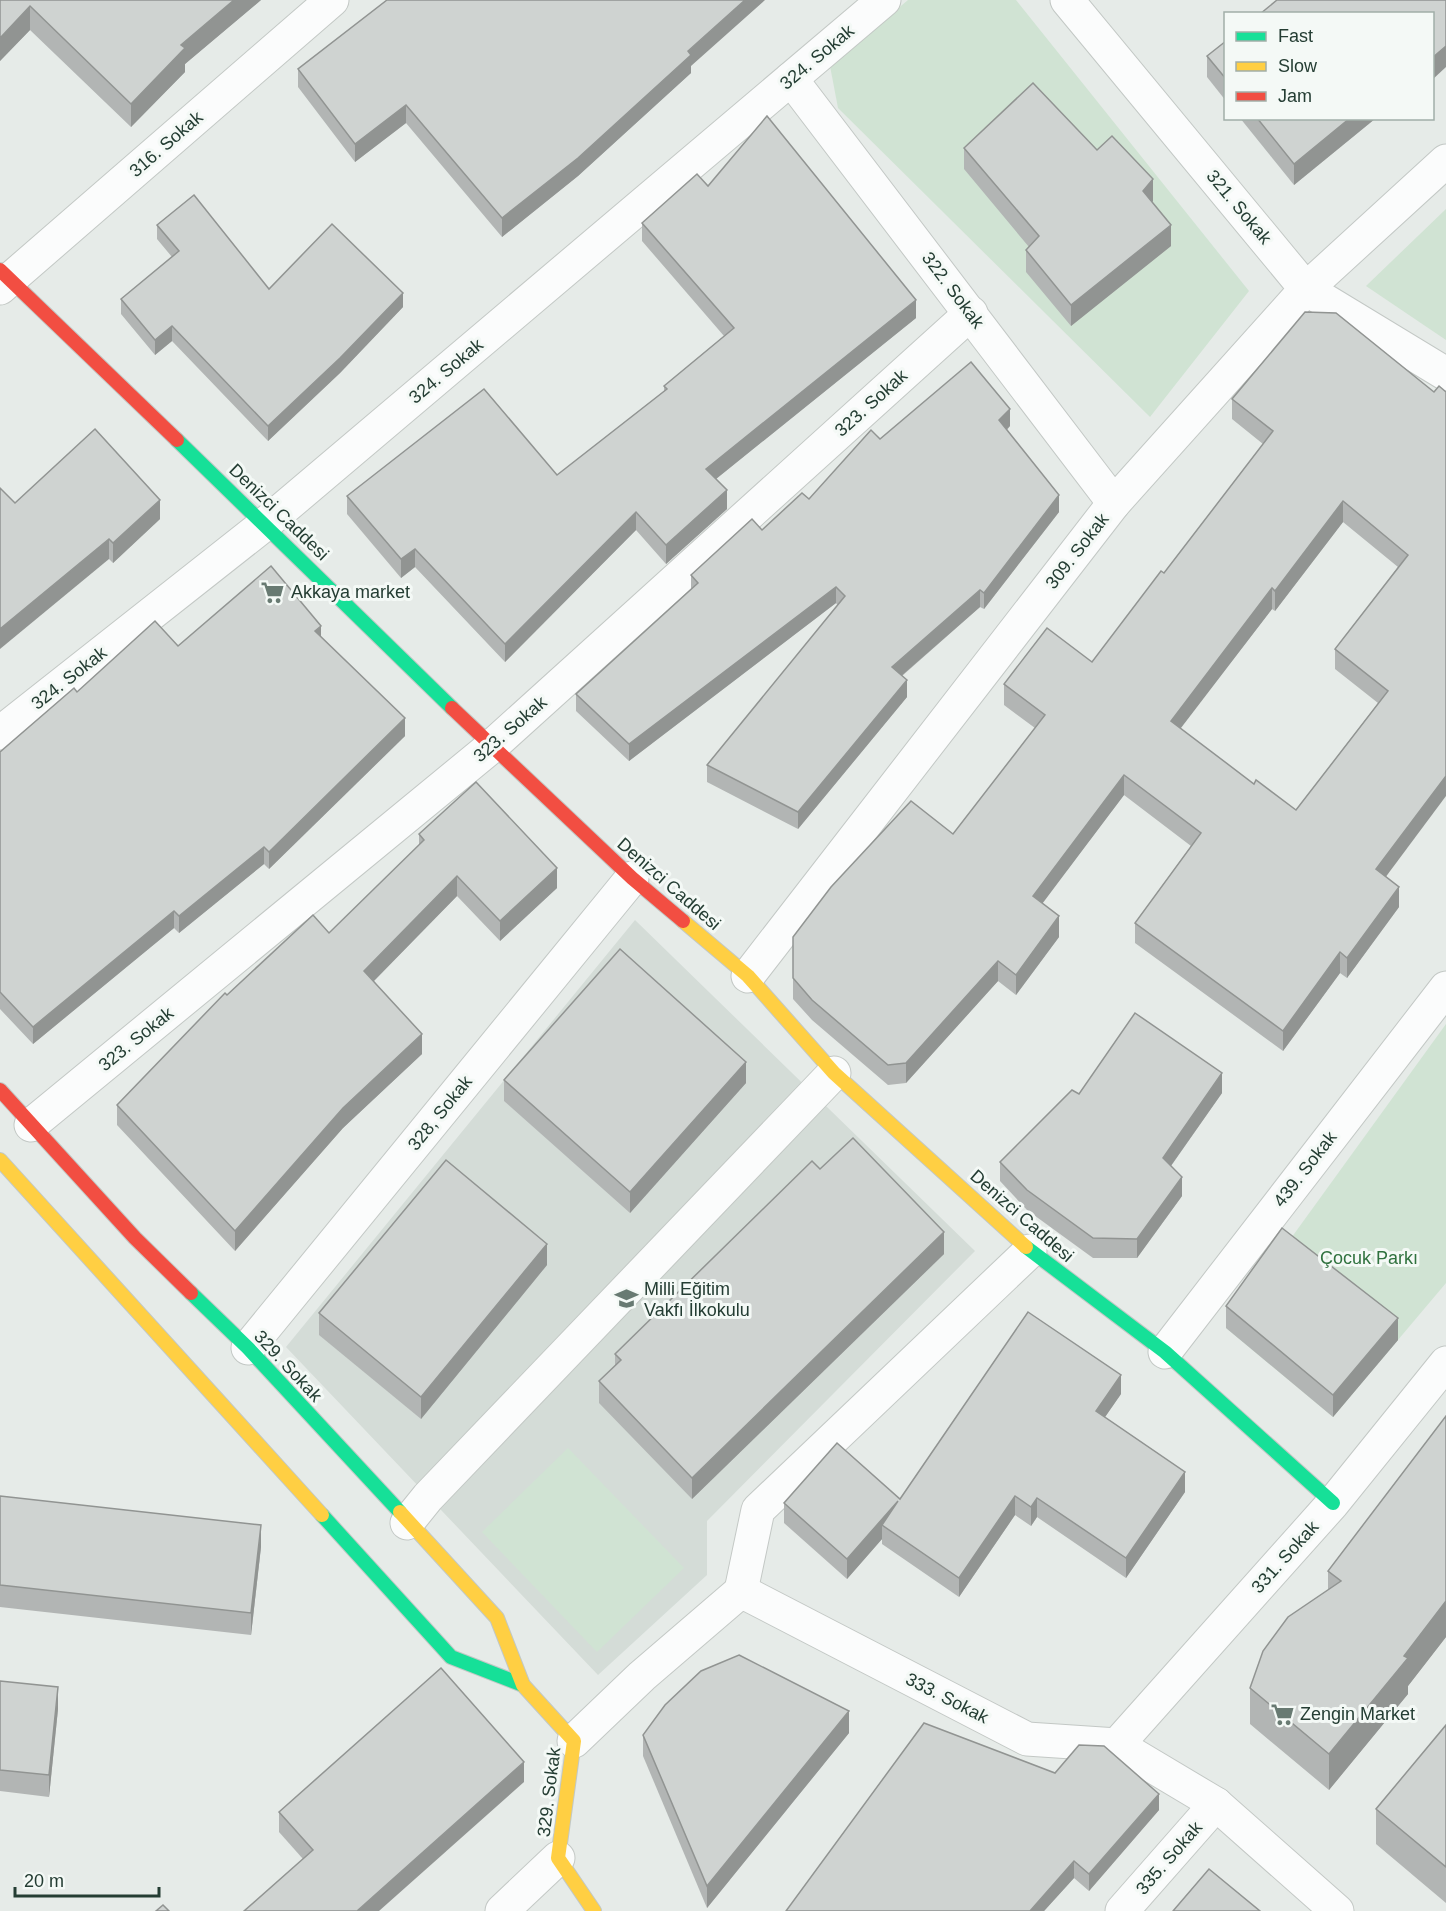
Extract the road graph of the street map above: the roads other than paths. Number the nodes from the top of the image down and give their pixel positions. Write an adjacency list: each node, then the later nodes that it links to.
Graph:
1 (332, 0): 6 (street, 316. Sokak)
2 (884, 0): 4 (street, 324. Sokak)
3 (1067, 0): 7 (street, 321. Sokak)
4 (791, 79): 8 (street, 322. Sokak); 11 (street, 324. Sokak)
5 (1446, 161): 7 (street, 309. Sokak)
6 (4, 279): 11 (street, Denizci Caddesi)
7 (1306, 289): 9 (street, 321. Sokak); 10 (street, 309. Sokak)
8 (971, 313): 10 (street, 322. Sokak); 13 (street, 323. Sokak)
9 (1446, 374)
10 (1114, 503): 15 (street, 309. Sokak)
11 (266, 524): 12 (street, 324. Sokak); 13 (street, Denizci Caddesi)
12 (0, 733)
13 (491, 747): 14 (street, Denizci Caddesi); 19 (street, 323. Sokak)
14 (632, 878): 15 (street, Denizci Caddesi); 22 (street, 328, Sokak)
15 (748, 976): 17 (street, Denizci Caddesi)
16 (1446, 988): 23 (street, 439. Sokak)
17 (834, 1073): 21 (street, Denizci Caddesi); 26 (street)
18 (0, 1090): 19 (street, 329. Sokak)
19 (31, 1125): 22 (street, 329. Sokak)
20 (0, 1160): 28 (street, 329. Sokak)
21 (1030, 1251): 23 (street, Denizci Caddesi); 27 (street)
22 (248, 1348): 26 (street, 329. Sokak)
23 (1165, 1352): 25 (street, Denizci Caddesi)
24 (1446, 1363): 25 (street, 331. Sokak)
25 (1333, 1503): 30 (street, 331. Sokak)
26 (407, 1523): 28 (street, 329. Sokak)
27 (741, 1591): 29 (street); 30 (street, 333. Sokak)
28 (523, 1685): 29 (street, 329. Sokak)
29 (573, 1741): 32 (street, 329. Sokak)
30 (1117, 1745): 31 (street, 333. Sokak)
31 (1216, 1804): 35 (street, 335. Sokak); 36 (street, 333. Sokak)
32 (558, 1858): 33 (street); 34 (street, 329. Sokak)
33 (502, 1911)
34 (594, 1911)
35 (1122, 1911)
36 (1337, 1911)

